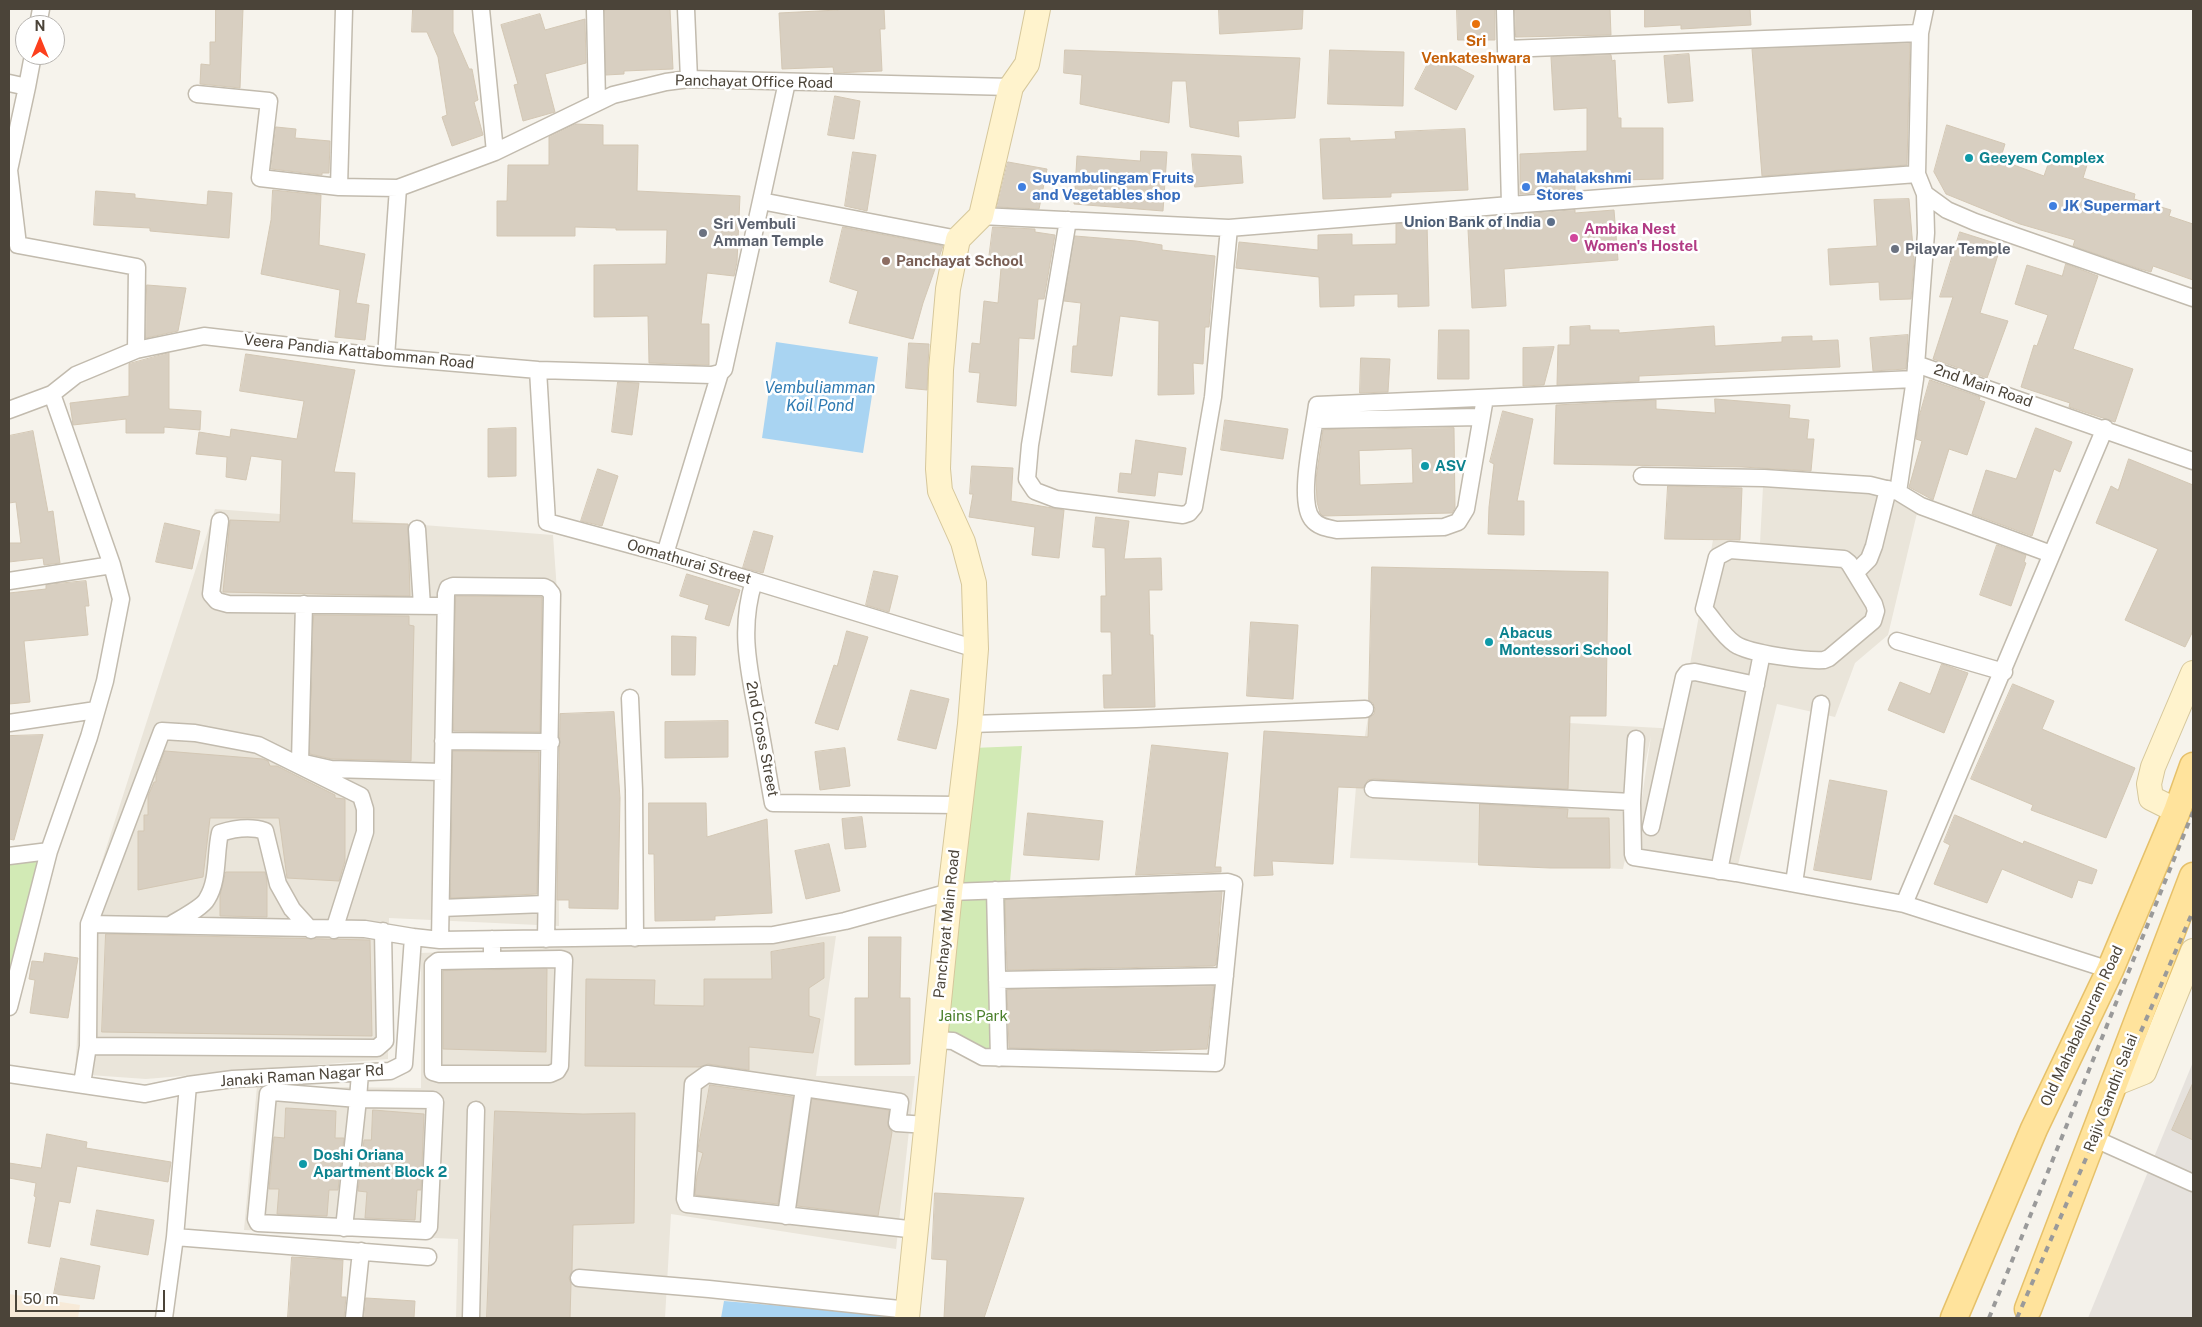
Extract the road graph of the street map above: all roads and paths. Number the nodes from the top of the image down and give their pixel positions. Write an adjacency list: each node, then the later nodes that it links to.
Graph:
1 (344, 9): 20 (street)
2 (481, 9): 18 (street)
3 (595, 9): 17 (street)
4 (686, 9): 11 (street)
5 (1038, 9): 15 (street)
6 (1505, 9): 9 (street)
7 (1925, 9): 8 (street, 2nd Main Road)
8 (1920, 33): 9 (street); 19 (street, 2nd Main Road)
9 (1506, 49): 24 (street)
10 (31, 65): 14 (street)
11 (689, 79): 12 (street, Panchayat Office Road); 17 (street, Panchayat Office Road)
12 (787, 82): 15 (street, Panchayat Office Road); 23 (street)
13 (9, 83): 14 (street)
14 (27, 87): 30 (street)
15 (1011, 87): 25 (street)
16 (197, 94): 20 (street, Panchayat Office Road)
17 (597, 102): 18 (street, Panchayat Office Road)
18 (495, 152): 21 (street, Panchayat Office Road)
19 (1917, 174): 22 (street, 2nd Main Road); 24 (street)
20 (339, 187): 21 (street, Panchayat Office Road)
21 (398, 188): 31 (street)
22 (1925, 194): 29 (street); 34 (street, 2nd Main Road)
23 (761, 201): 28 (street); 33 (street)
24 (1510, 204): 27 (street)
25 (981, 216): 26 (street); 28 (street)
26 (1068, 220): 27 (street); 27 (street)
27 (1229, 228)
28 (958, 239): 56 (street, Panchayat Main Road)
29 (2193, 298)
30 (136, 350): 31 (street, Veera Pandia Kattabomman Road); 35 (street, Veera Pandia Kattabomman Road)
31 (386, 357): 32 (street, Veera Pandia Kattabomman Road)
32 (538, 370): 33 (street, Veera Pandia Kattabomman Road); 46 (street, Oomathurai Street)
33 (722, 371): 46 (street)
34 (1915, 371): 36 (street); 40 (street, 2nd Main Road); 43 (street)
35 (52, 394): 37 (street, Veera Pandia Kattabomman Road); 48 (street)
36 (1485, 398): 38 (street); 39 (street)
37 (9, 410)
38 (1316, 413): 39 (street); 39 (street)
39 (1482, 417)
40 (2105, 428): 41 (street, 2nd Main Road); 47 (street)
41 (2193, 461)
42 (1642, 476): 43 (street)
43 (1893, 490): 47 (street); 49 (street)
44 (220, 520): 52 (street)
45 (417, 528): 53 (street)
46 (665, 554): 51 (street, Oomathurai Street)
47 (2051, 554): 58 (street)
48 (112, 565): 50 (street); 64 (street)
49 (1856, 573): 57 (street); 57 (street)
50 (9, 581)
51 (754, 581): 56 (street, Oomathurai Street); 74 (street, 2nd Cross Street)
52 (304, 604): 53 (street); 71 (street)
53 (422, 606): 54 (street)
54 (445, 606): 68 (street); 69 (street)
55 (1897, 641): 58 (street)
56 (976, 649): 66 (street, Panchayat Main Road)
57 (1762, 653): 60 (street)
58 (2004, 672): 85 (street)
59 (2193, 673): 75 (street)
60 (1756, 685): 76 (street); 79 (street)
61 (630, 698): 93 (street)
62 (1821, 704): 81 (street)
63 (1365, 709): 66 (street)
64 (96, 710): 65 (street); 77 (street)
65 (9, 722)
66 (970, 724): 74 (street, Panchayat Main Road)
67 (1636, 739): 73 (street)
68 (443, 741): 69 (street); 71 (street)
69 (550, 742): 84 (street)
70 (2193, 766): 75 (main road, Old Mahabalipuram Road)
71 (443, 772): 86 (street)
72 (1373, 789): 73 (street)
73 (1632, 802): 79 (street)
74 (959, 806): 83 (street, Panchayat Main Road)
75 (2177, 811): 99 (main road, Old Mahabalipuram Road)
76 (1651, 827)
77 (49, 850): 78 (street); 102 (street)
78 (9, 856)
79 (1719, 871): 81 (street)
80 (2193, 876): 109 (main road, Rajiv Gandhi Salai)
81 (1794, 883): 85 (street)
82 (995, 890): 83 (street); 100 (street); 101 (street)
83 (950, 892): 93 (street); 103 (street, Panchayat Main Road)
84 (545, 904): 86 (street); 95 (street)
85 (1904, 904): 99 (street)
86 (441, 908): 96 (street)
87 (90, 924): 88 (street); 90 (street); 104 (street)
88 (172, 924): 89 (street); 89 (street)
89 (311, 930): 90 (street)
90 (334, 930): 91 (street)
91 (383, 931): 92 (street); 104 (street)
92 (413, 937): 96 (street); 106 (street, Janaki Raman Nagar Rd)
93 (635, 938): 95 (street)
94 (492, 939): 95 (street); 96 (street); 98 (street)
95 (546, 939)
96 (443, 940)
97 (2193, 951): 109 (street)
98 (492, 960): 98 (street)
99 (2110, 970): 129 (main road)
100 (1225, 976): 101 (street); 105 (street)
101 (997, 980): 105 (street)
102 (9, 1007)
103 (935, 1040): 105 (street); 114 (street, Panchayat Main Road)
104 (88, 1046): 108 (street)
105 (999, 1058)
106 (360, 1073): 110 (street, Janaki Raman Nagar Rd); 112 (street)
107 (9, 1074): 108 (street, Janaki Raman Nagar Rd)
108 (82, 1084): 110 (street, Janaki Raman Nagar Rd)
109 (2114, 1084): 115 (main road, Rajiv Gandhi Salai)
110 (188, 1085): 120 (street)
111 (804, 1088): 114 (street); 117 (street); 117 (street)
112 (358, 1099): 118 (street); 118 (street); 118 (street)
113 (476, 1110): 128 (street)
114 (927, 1125): 119 (street, Panchayat Main Road)
115 (2093, 1138): 116 (street); 124 (main road, Rajiv Gandhi Salai)
116 (2193, 1183)
117 (786, 1216): 119 (street)
118 (344, 1228)
119 (917, 1230): 125 (street, Panchayat Main Road)
120 (175, 1238): 121 (street); 126 (street)
121 (362, 1251): 122 (street); 127 (street)
122 (428, 1257)
123 (580, 1278): 125 (street)
124 (2028, 1309)
125 (908, 1314)
126 (164, 1318)
127 (354, 1318)
128 (472, 1318)
129 (1954, 1318)

